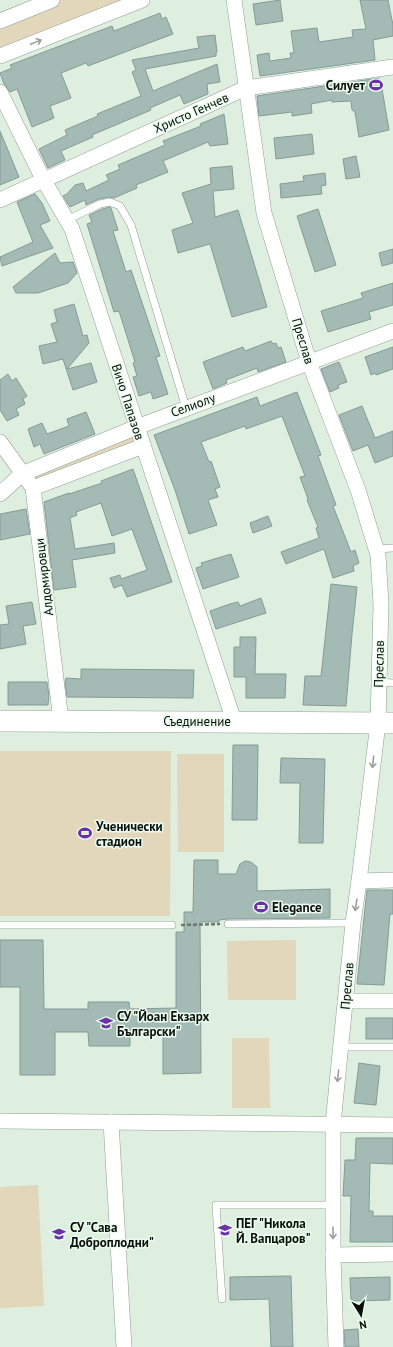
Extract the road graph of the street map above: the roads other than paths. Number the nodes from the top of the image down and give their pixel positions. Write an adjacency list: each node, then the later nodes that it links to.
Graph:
1 (52, 0): 4 (street)
2 (142, 0): 5 (street, one-way to 2)
3 (234, 0): 7 (street, Преслав)
4 (0, 21)
5 (0, 56)
6 (393, 67): 7 (street, Христо Генчев)
7 (246, 88): 9 (street, Христо Генчев); 13 (street, Преслав)
8 (0, 92): 9 (street, Вичо Папазов)
9 (43, 179): 10 (street, Христо Генчев); 11 (street, Вичо Папазов)
10 (0, 200)
11 (67, 220): 14 (lane); 15 (street, Вичо Папазов)
12 (393, 330): 13 (street, Селиолу)
13 (309, 362): 14 (street, Селиолу); 22 (street, Преслав)
14 (186, 408): 15 (street, Селиолу)
15 (137, 427): 17 (street, Вичо Папазов); 18 (street, Селиолу)
16 (0, 442): 18 (street)
17 (143, 446): 19 (street); 26 (street, Вичо Папазов)
18 (22, 474): 19 (street); 20 (street, Селиолу)
19 (33, 488): 25 (street, Алдомировци)
20 (0, 494)
21 (393, 548): 22 (lane)
22 (376, 549): 23 (street, Преслав)
23 (386, 683): 27 (street, Преслав)
24 (0, 721): 25 (street, Съединение)
25 (61, 721): 26 (street, Съединение)
26 (234, 721): 27 (street, Съединение)
27 (386, 723): 29 (street, Преслав, one-way to 29)
28 (393, 880): 29 (street)
29 (360, 881): 30 (street, Преслав, one-way to 30)
30 (353, 923): 31 (lane); 34 (street, Преслав)
31 (228, 924)
32 (0, 925): 33 (lane)
33 (172, 926)
34 (345, 1001): 35 (street); 36 (street, Преслав)
35 (393, 1001)
36 (341, 1047): 37 (lane); 40 (street, Преслав, one-way to 40)
37 (393, 1047)
38 (0, 1121): 39 (street)
39 (110, 1122): 40 (street); 46 (street)
40 (333, 1124): 41 (street); 42 (street, Преслав)
41 (393, 1125)
42 (333, 1205): 43 (street, Преслав, one-way to 43); 45 (lane)
43 (333, 1254): 44 (street); 47 (street, Преслав)
44 (393, 1254)
45 (222, 1299)
46 (124, 1347)
47 (336, 1347)

